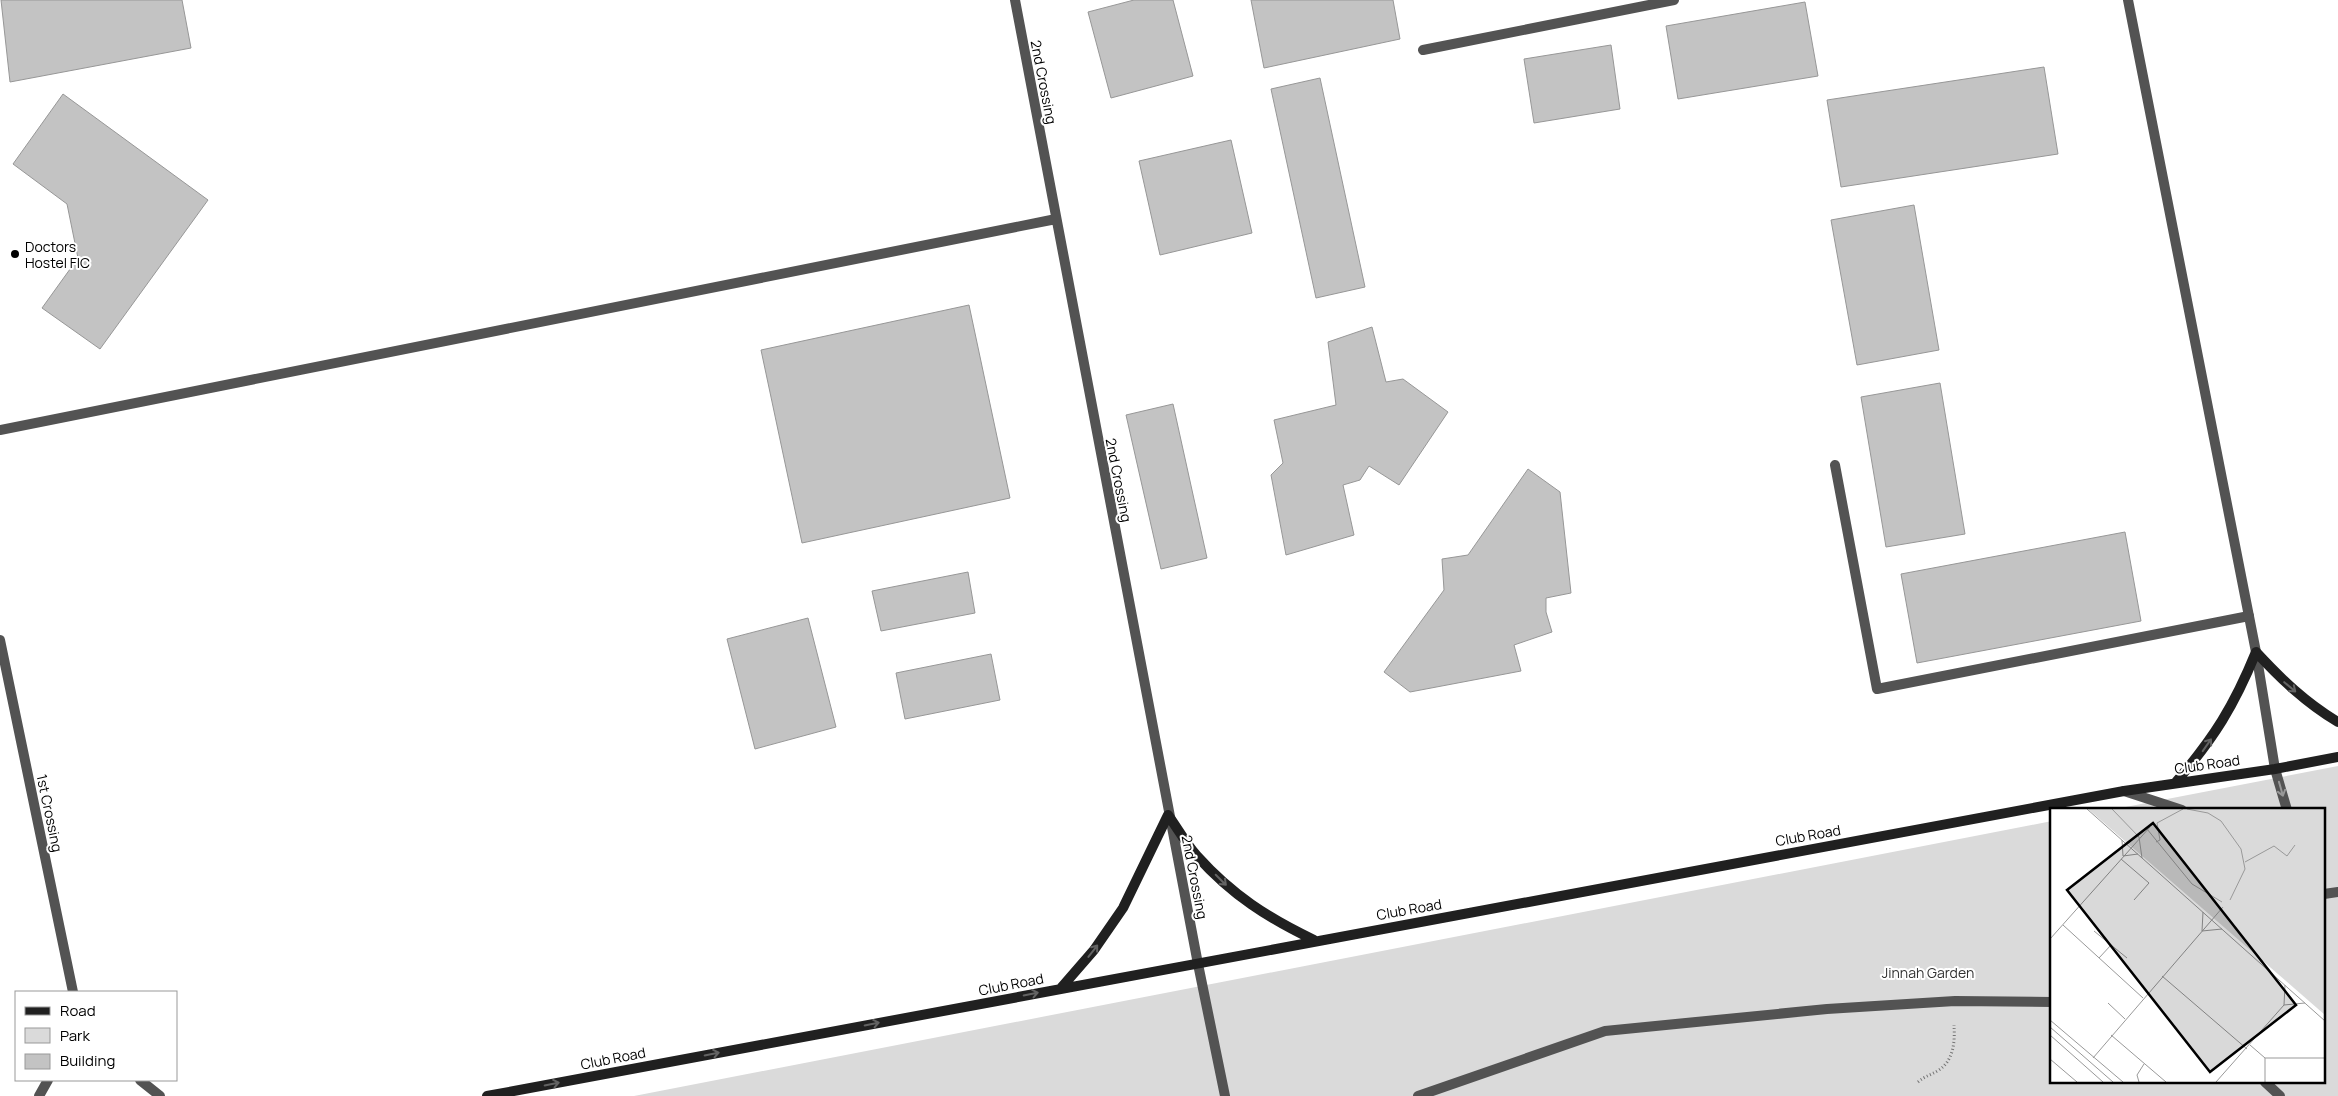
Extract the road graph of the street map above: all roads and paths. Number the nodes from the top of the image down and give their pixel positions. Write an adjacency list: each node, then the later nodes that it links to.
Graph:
1 (1015, 0): 7 (street, 2nd Crossing)
2 (1622, 0): 5 (street)
3 (1674, 0): 5 (street)
4 (2128, 0): 10 (street)
5 (1624, 11): 6 (street)
6 (1423, 50)
7 (1056, 218): 8 (street); 20 (street, 2nd Crossing)
8 (0, 430)
9 (1835, 465): 10 (street)
10 (2249, 616): 12 (street)
11 (0, 640): 24 (street, 1st Crossing)
12 (2256, 652): 13 (main road, one-way to 13); 15 (street); 16 (main road, one-way to 12)
13 (2338, 722)
14 (2338, 756): 15 (main road, Club Road)
15 (2275, 769): 16 (main road, Club Road); 19 (street, one-way to 19)
16 (2176, 782): 17 (main road, Club Road)
17 (2124, 791): 18 (street); 21 (main road, Club Road)
18 (2176, 808)
19 (2286, 808)
20 (1168, 816): 21 (main road, one-way to 21); 22 (street, 2nd Crossing); 23 (main road, one-way to 20)
21 (1314, 940): 22 (main road, Club Road)
22 (1198, 964): 23 (main road, Club Road); 34 (street, 2nd Crossing)
23 (1061, 988): 33 (main road, Club Road, one-way to 23)
24 (73, 991)
25 (1955, 1001): 26 (street); 29 (path); 35 (street)
26 (2050, 1002)
27 (48, 1081): 31 (street)
28 (141, 1081): 32 (street)
29 (1918, 1082)
30 (2267, 1084): 36 (street)
31 (40, 1096)
32 (160, 1096)
33 (487, 1096)
34 (1224, 1096)
35 (1418, 1096)
36 (2280, 1096)

